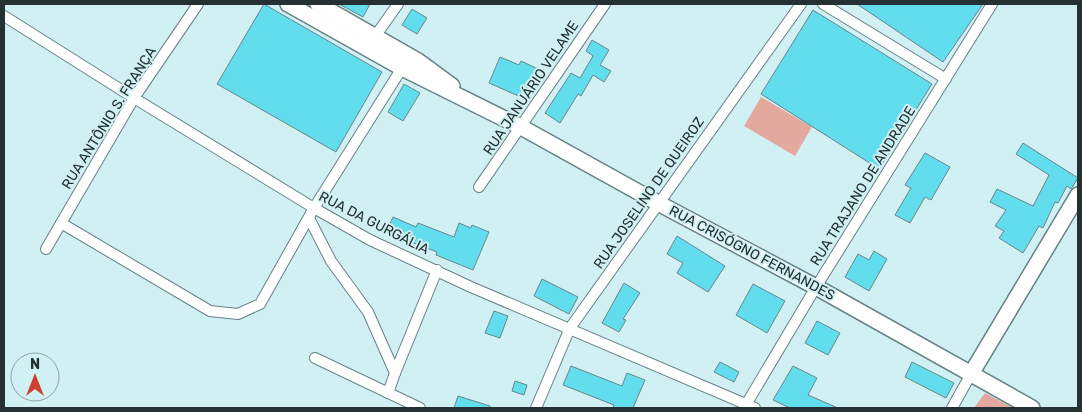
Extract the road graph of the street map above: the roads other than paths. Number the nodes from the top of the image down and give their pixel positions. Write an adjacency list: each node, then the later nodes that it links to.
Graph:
1 (198, 4): 13 (street, RUA ANTÔNIO S. FRANÇA)
2 (288, 4): 11 (street, RUA CRISÓGNO FERNANDES)
3 (318, 4): 10 (street, RUA CRISÓGNO FERNANDES)
4 (398, 4): 10 (street)
5 (605, 4): 15 (street, RUA JANUÁRIO VELAME)
6 (801, 4): 18 (street, RUA JOSELINO DE QUEIROZ)
7 (823, 4): 12 (street)
8 (992, 4): 12 (street, RUA TRAJANO DE ANDRADE)
9 (4, 16): 13 (street, RUA DA GURGÁLIA)
10 (376, 35): 14 (street, RUA CRISÓGNO FERNANDES)
11 (402, 68): 14 (street, RUA CRISÓGNO FERNANDES); 19 (street)
12 (946, 79): 24 (street, RUA TRAJANO DE ANDRADE)
13 (134, 98): 19 (street, RUA DA GURGÁLIA); 21 (street, RUA ANTÔNIO S. FRANÇA)
14 (470, 101): 15 (street, RUA CRISÓGNO FERNANDES)
15 (521, 127): 16 (street, RUA JANUÁRIO VELAME); 18 (street, RUA CRISÓGNO FERNANDES)
16 (479, 187)
17 (1078, 195): 28 (street)
18 (658, 203): 24 (street, RUA CRISÓGNO FERNANDES); 25 (street, RUA JOSELINO DE QUEIROZ)
19 (314, 208): 20 (street); 23 (street, RUA DA GURGÁLIA)
20 (309, 218): 21 (street); 27 (street)
21 (61, 222): 22 (street, RUA ANTÔNIO S. FRANÇA)
22 (46, 249)
23 (437, 270): 25 (street, RUA DA GURGÁLIA); 27 (street)
24 (816, 287): 28 (street, RUA CRISÓGNO FERNANDES); 30 (street, RUA TRAJANO DE ANDRADE)
25 (570, 328): 30 (street, RUA DA GURGÁLIA); 32 (street, RUA JOSELINO DE QUEIROZ)
26 (315, 358): 29 (street)
27 (394, 373): 29 (street)
28 (971, 374): 33 (street); 34 (street, RUA CRISÓGNO FERNANDES)
29 (388, 393): 31 (street)
30 (748, 407)
31 (420, 408)
32 (536, 408)
33 (952, 408)
34 (1032, 408)

